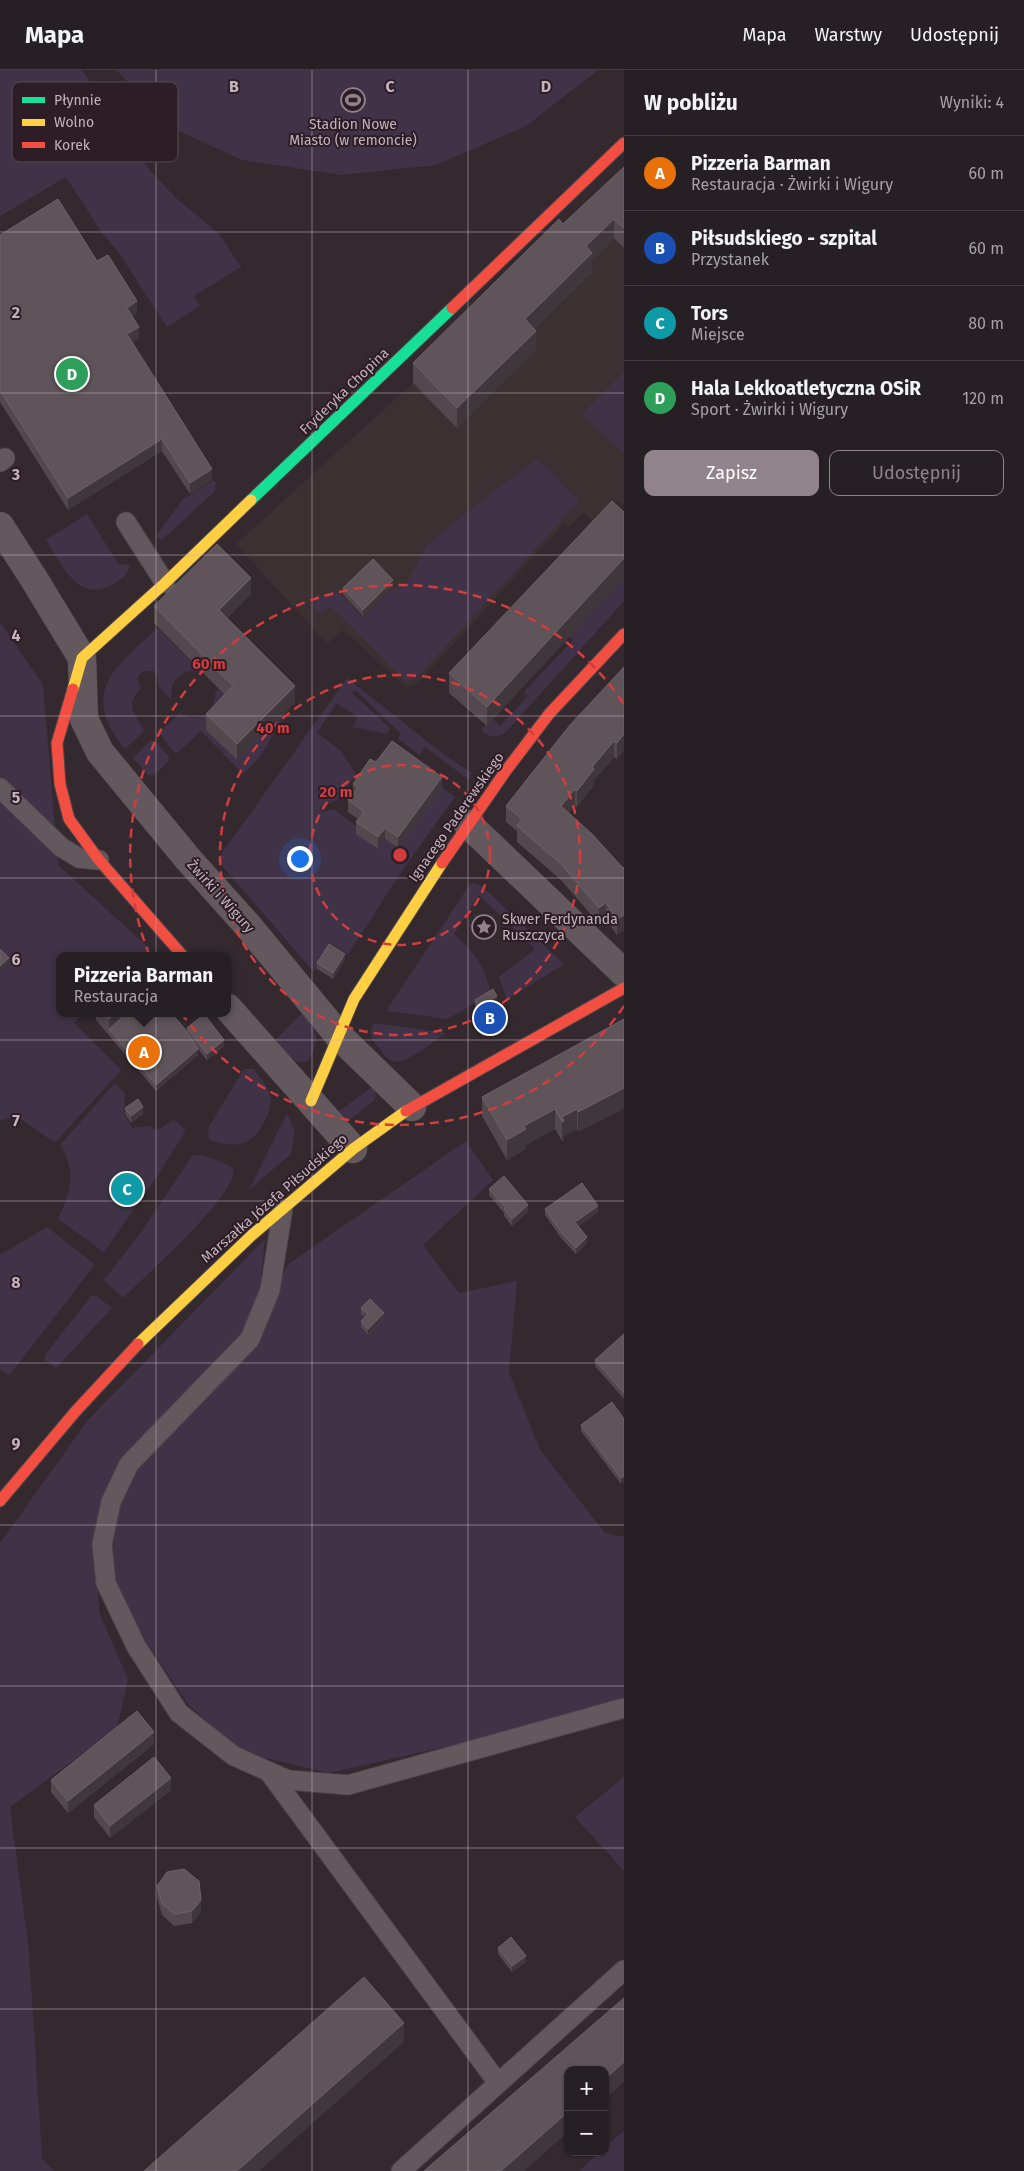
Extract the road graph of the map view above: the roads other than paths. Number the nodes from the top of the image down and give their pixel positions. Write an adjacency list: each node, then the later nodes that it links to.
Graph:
1 (624, 143): 4 (street, Fryderyka Chopina)
2 (126, 522): 4 (lane)
3 (0, 526): 6 (street, Żwirki i Wigury)
4 (165, 583): 6 (street, Fryderyka Chopina)
5 (624, 634): 8 (street, Ignacego Paderewskiego)
6 (82, 658): 9 (street); 14 (street, Żwirki i Wigury)
7 (0, 788): 9 (lane)
8 (468, 824): 11 (street); 14 (street, Ignacego Paderewskiego)
9 (99, 860): 10 (street)
10 (180, 952)
11 (624, 973)
12 (624, 988): 16 (street, Marszałka Józefa Piłsudskiego)
13 (231, 1011): 15 (street)
14 (339, 1036): 15 (street, Ignacego Paderewskiego); 16 (street, Żwirki i Wigury)
15 (311, 1102): 17 (street)
16 (412, 1107): 17 (street, Marszałka Józefa Piłsudskiego)
17 (352, 1149): 18 (street, Marszałka Józefa Piłsudskiego)
18 (283, 1208): 19 (street, Marszałka Józefa Piłsudskiego); 21 (lane)
19 (0, 1501)
20 (624, 1708): 21 (lane)
21 (268, 1771): 23 (lane)
22 (624, 1970): 23 (lane)
23 (498, 2083): 24 (lane)
24 (401, 2171)

